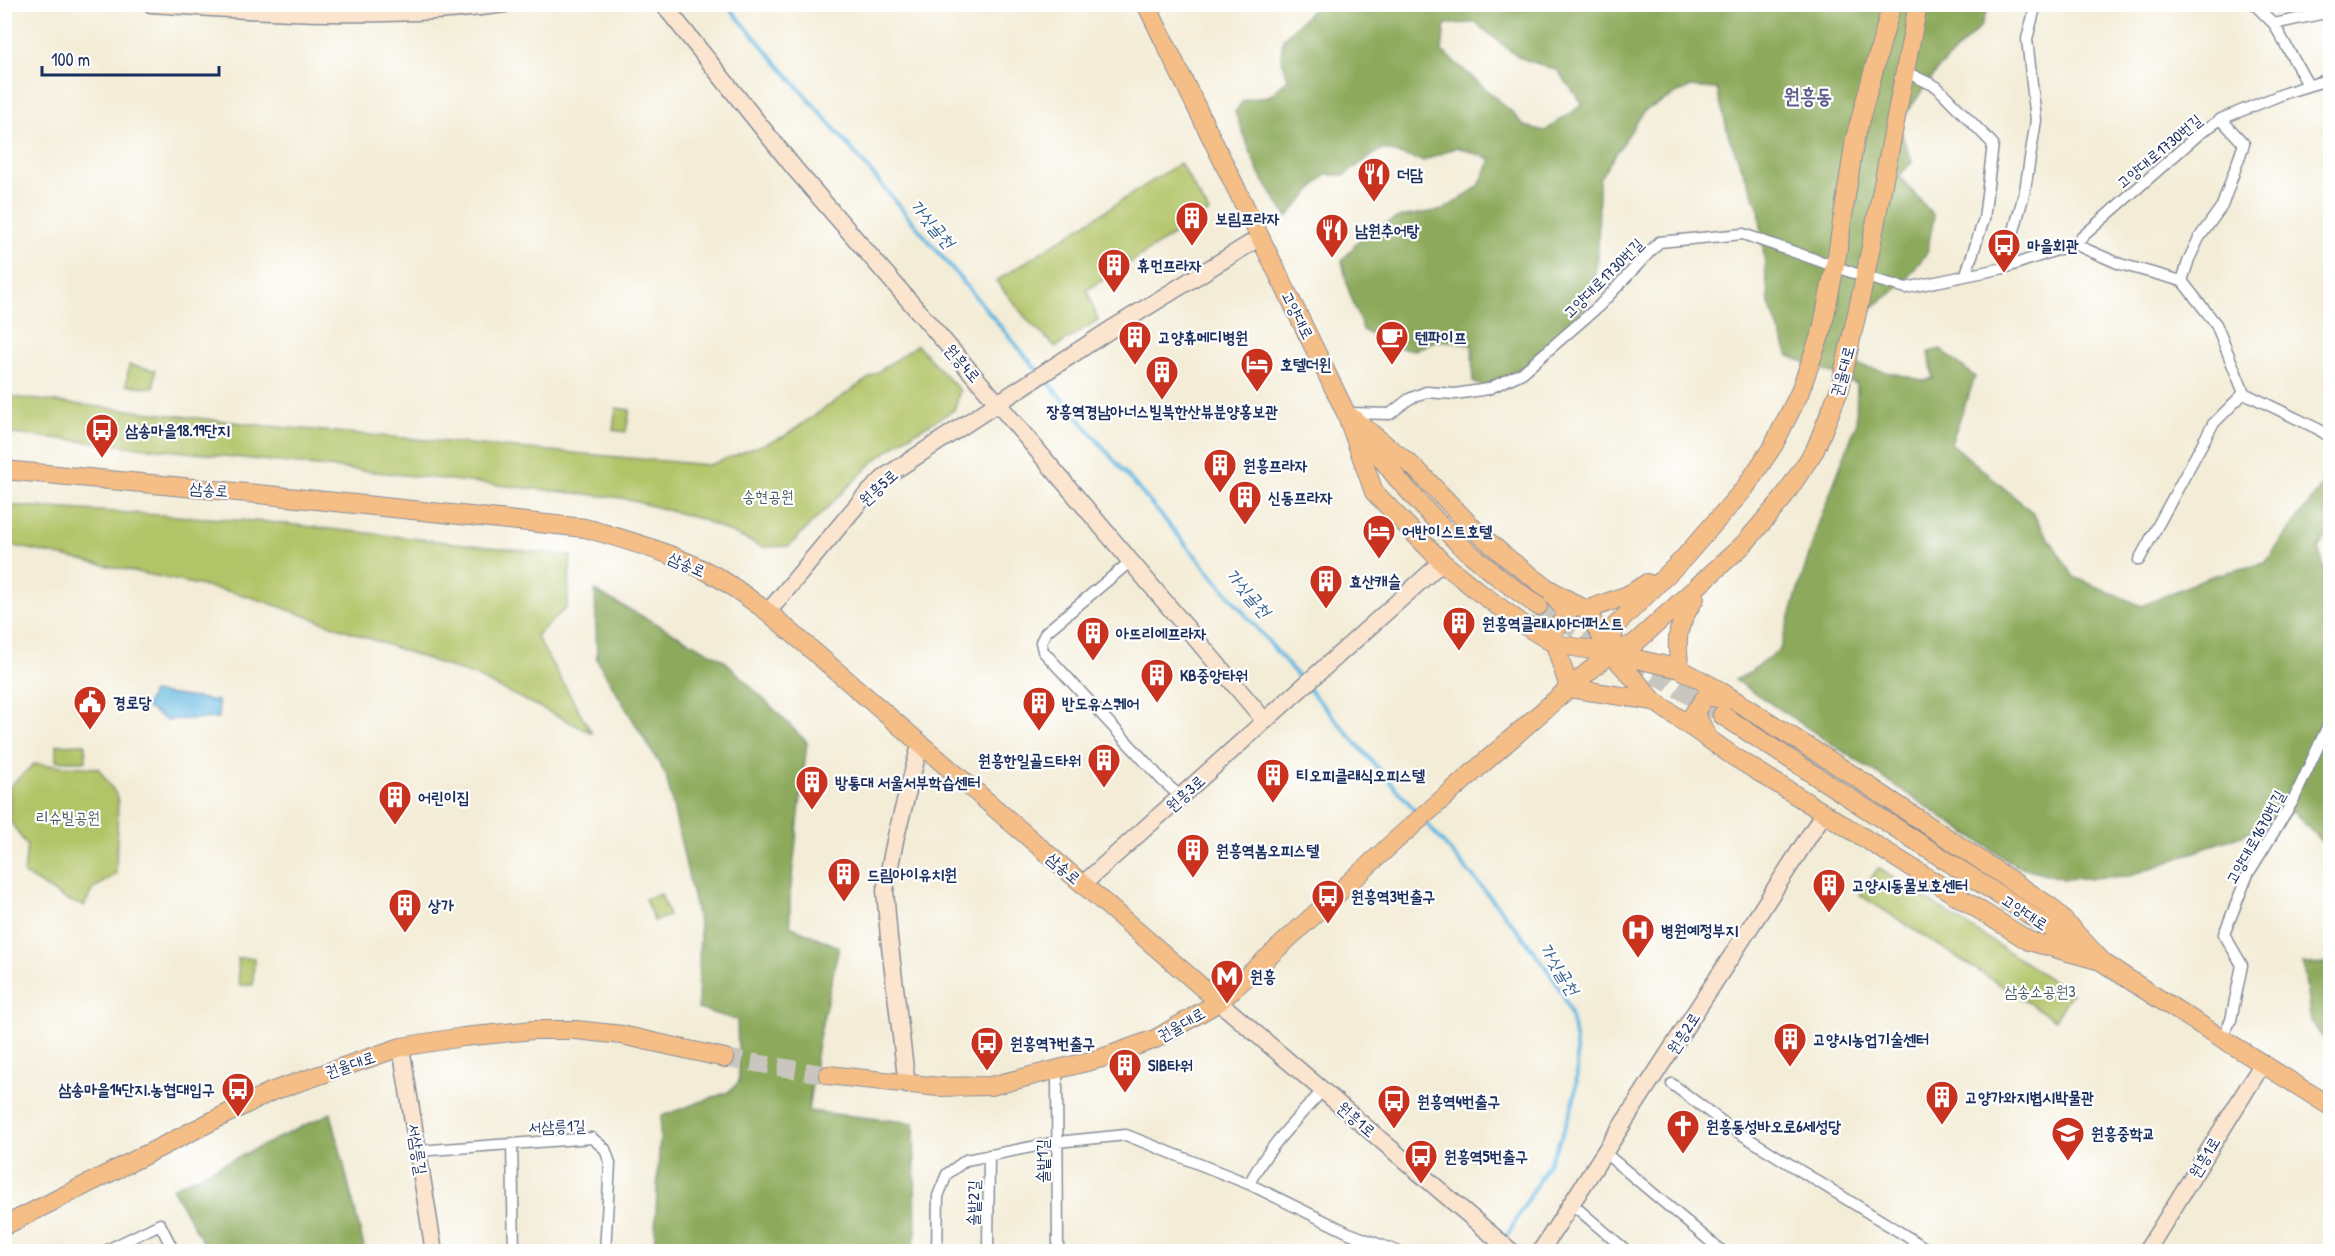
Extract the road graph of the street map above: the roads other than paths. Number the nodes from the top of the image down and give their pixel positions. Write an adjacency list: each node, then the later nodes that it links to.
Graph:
1 (151, 4): 2 (street)
2 (505, 4)
3 (663, 4): 11 (street, 원흥4로)
4 (676, 4): 11 (street)
5 (1146, 4): 17 (main road, 고양대로)
6 (1892, 4): 19 (main road, 권율대로)
7 (1918, 4): 13 (main road, 권율대로)
8 (2036, 4): 20 (street)
9 (2254, 4): 12 (street)
10 (2331, 12): 12 (street)
11 (679, 24): 25 (street, 원흥4로)
12 (2274, 24): 15 (street)
13 (1904, 71): 21 (street); 22 (main road, 권율대로)
14 (2331, 79): 15 (street, 고양대로1730번길)
15 (2308, 85): 16 (street, 고양대로1730번길)
16 (2221, 119): 18 (street, 고양대로1730번길); 23 (street)
17 (1259, 238): 25 (street, 원흥5로); 26 (main road, 고양대로)
18 (2074, 244): 20 (street, 고양대로1730번길); 23 (street)
19 (1835, 266): 22 (street, 고양대로1730번길); 26 (street, 고양대로1730번길); 29 (main road, 권율대로)
20 (2004, 268): 21 (street, 고양대로1730번길)
21 (1966, 274): 22 (street, 고양대로1730번길)
22 (1865, 277): 33 (main road, 권율대로)
23 (2182, 281): 24 (street)
24 (2244, 393): 27 (street); 30 (street)
25 (998, 404): 31 (street, 원흥4로); 37 (street, 원흥5로)
26 (1346, 413): 32 (main road); 34 (main road); 35 (main road, 고양대로)
27 (2331, 437)
28 (4, 470): 37 (main road, 삼송로)
29 (1682, 560): 36 (main road); 40 (main road, 권율대로)
30 (2139, 560)
31 (1131, 561): 46 (street, 원흥4로); 50 (street)
32 (1442, 562): 38 (main road); 46 (street, 원흥3로)
33 (1706, 579): 40 (main road, 권율대로); 41 (main road)
34 (1547, 588): 36 (main road); 38 (main road)
35 (1538, 606)
36 (1586, 610): 40 (main road)
37 (768, 612): 49 (main road, 삼송로)
38 (1524, 625): 39 (main road)
39 (1555, 644): 40 (main road); 42 (main road)
40 (1611, 653): 41 (main road); 42 (main road, 권율대로); 43 (main road)
41 (1680, 669): 44 (main road)
42 (1569, 688): 43 (main road); 54 (main road, 권율대로)
43 (1654, 701): 48 (main road)
44 (1737, 702): 48 (main road); 53 (main road)
45 (1722, 715): 53 (main road, 고양대로)
46 (1265, 721): 50 (street, 원흥3로)
47 (2331, 721): 55 (street, 고양대로1670번길)
48 (1712, 740): 51 (main road)
49 (920, 745): 52 (main road, 삼송로); 62 (street)
50 (1181, 797): 52 (street, 원흥3로)
51 (1824, 813): 53 (main road); 68 (street, 원흥2로)
52 (1083, 884): 54 (main road, 삼송로)
53 (2103, 962): 55 (main road, 고양대로)
54 (1219, 1002): 59 (main road, 권율대로); 63 (street, 원흥1로)
55 (2222, 1037): 58 (main road, 고양대로)
56 (401, 1047): 57 (main road, 권율대로); 67 (street, 서삼릉길); 72 (main road, 권율대로)
57 (725, 1058)
58 (2263, 1063): 64 (main road, 고양대로); 87 (street, 원흥1로)
59 (1057, 1070): 62 (main road, 권율대로); 65 (street, 솔밭1길)
60 (828, 1075): 62 (main road, 권율대로)
61 (1672, 1084): 86 (street)
62 (907, 1085)
63 (1323, 1090): 70 (street); 82 (street, 원흥1로)
64 (2331, 1106)
65 (1058, 1142): 69 (street, 솔밭2길); 70 (street, 솔밭2길); 80 (street, 솔밭1길)
66 (512, 1143): 67 (street, 서삼릉1길); 76 (street, 서삼릉1길); 77 (street, 서삼릉1길)
67 (418, 1151): 75 (street, 서삼릉길)
68 (1605, 1153): 71 (street, 원흥2로); 85 (street)
69 (989, 1155): 78 (street, 솔밭2길); 79 (street, 솔밭2길)
70 (1249, 1184): 81 (street, 솔밭2길)
71 (1572, 1204): 83 (street, 원흥2로); 84 (street)
72 (4, 1226)
73 (103, 1251): 74 (street)
74 (174, 1251)
75 (435, 1251)
76 (514, 1251)
77 (605, 1251)
78 (938, 1251)
79 (988, 1251)
80 (1058, 1251)
81 (1400, 1251)
82 (1512, 1251)
83 (1540, 1251)
84 (1628, 1251)
85 (1724, 1251)
86 (1932, 1251)
87 (2146, 1251)

